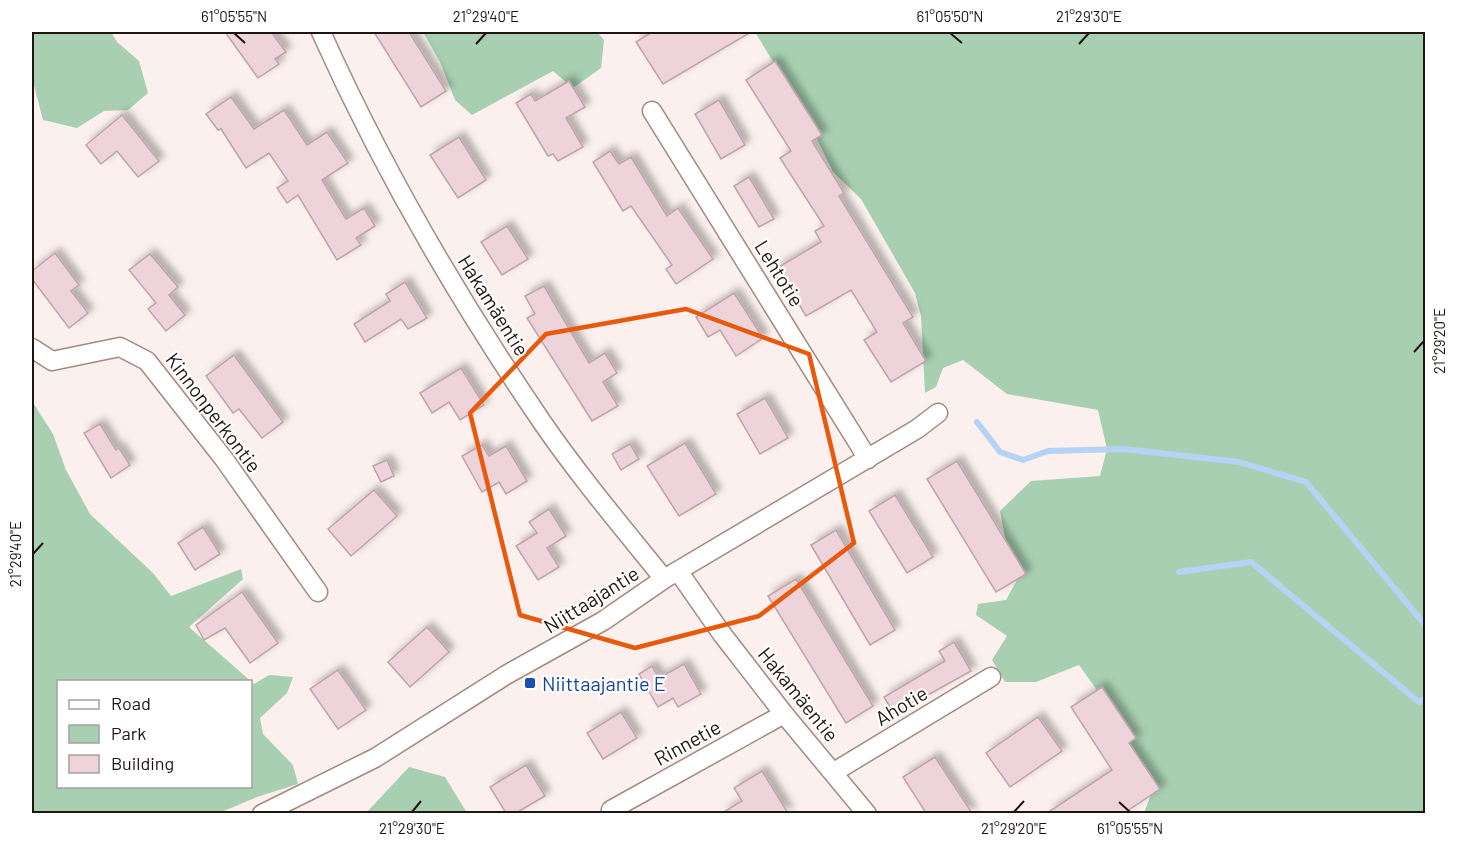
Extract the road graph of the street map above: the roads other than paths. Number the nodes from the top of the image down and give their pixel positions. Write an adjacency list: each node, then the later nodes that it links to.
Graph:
1 (321, 32): 6 (street, Hakamäentie)
2 (652, 111): 5 (street, Lehtotie)
3 (32, 348): 7 (street, Kinnonperkontie)
4 (938, 413): 5 (street, Niittaajantie)
5 (868, 459): 6 (street, Niittaajantie)
6 (671, 575): 9 (street, Hakamäentie); 12 (street, Niittaajantie)
7 (318, 592)
8 (992, 676): 10 (street, Ahotie)
9 (784, 714): 10 (street, Hakamäentie); 11 (street, Rinnetie)
10 (834, 772): 13 (street, Hakamäentie)
11 (611, 810)
12 (262, 813)
13 (867, 813)

